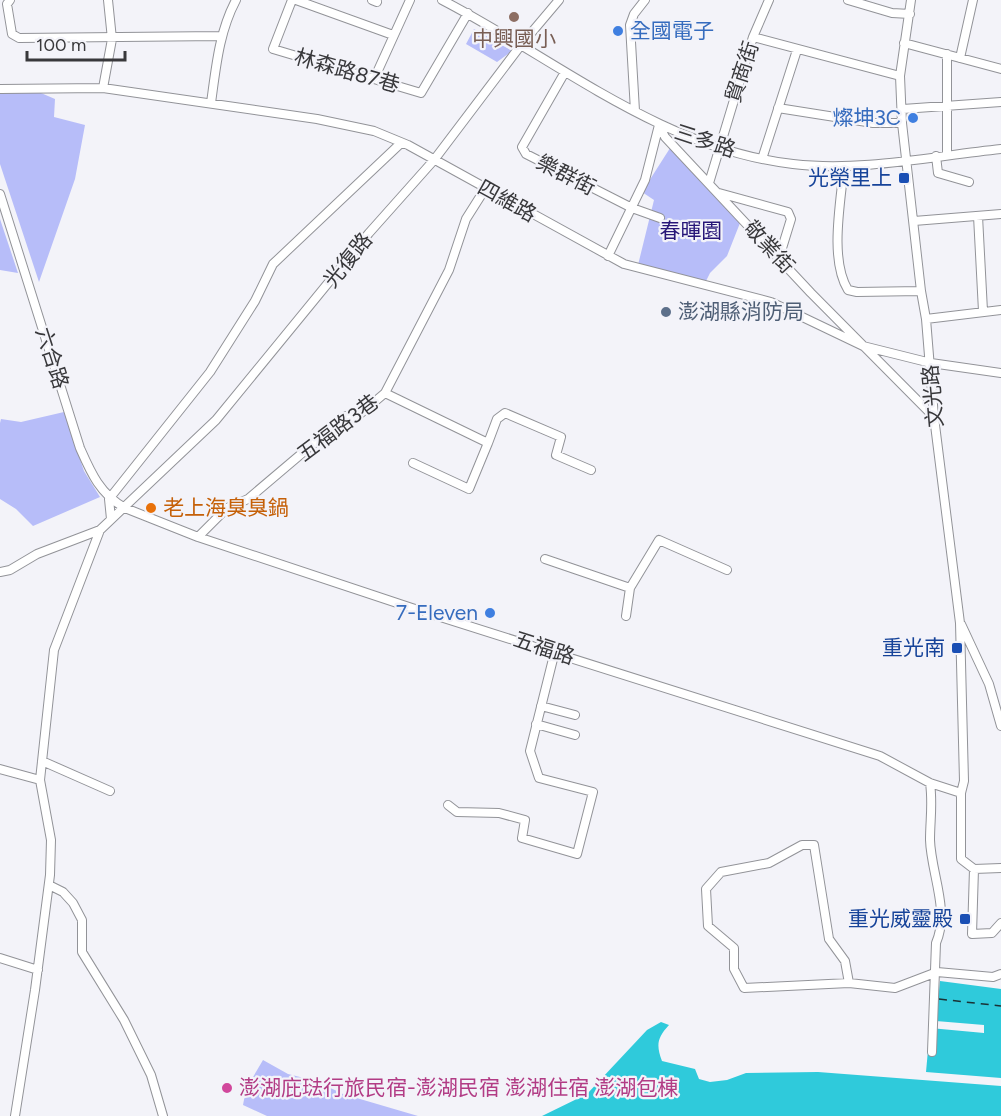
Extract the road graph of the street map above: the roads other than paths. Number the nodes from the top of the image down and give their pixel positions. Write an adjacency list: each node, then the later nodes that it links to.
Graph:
1 (108, 0): 19 (street)
2 (236, 0): 17 (street)
3 (294, 0): 16 (street); 28 (street, 林森路87巷)
4 (410, 0): 16 (street)
5 (442, 0): 13 (street, 三多路)
6 (559, 0): 21 (street, 光復路)
7 (645, 0): 36 (street)
8 (769, 0): 18 (street, 貿商街)
9 (848, 0): 15 (street)
10 (912, 0): 15 (street, 文光路)
11 (973, 0): 24 (street)
12 (9, 2): 19 (street)
13 (455, 3): 14 (street, 三多路)
14 (468, 13): 21 (street, 三多路); 28 (street, 林森路87巷)
15 (910, 14): 20 (street, 文光路)
16 (393, 35): 28 (street)
17 (221, 36): 19 (street); 32 (street)
18 (753, 37): 22 (street); 40 (street, 貿商街)
19 (112, 39): 29 (street)
20 (904, 43): 23 (street); 27 (street, 文光路)
21 (521, 45): 26 (street, 三多路); 45 (street, 光復路)
22 (797, 50): 27 (street); 34 (street)
23 (947, 54): 24 (street); 33 (street)
24 (960, 58): 25 (street)
25 (1001, 69)
26 (565, 72): 36 (street, 三多路); 53 (street, 樂群街)
27 (900, 76): 35 (street, 文光路)
28 (375, 77)
29 (103, 88): 30 (street, 四維路); 32 (street, 四維路)
30 (0, 89)
31 (1001, 102): 33 (street)
32 (211, 103): 39 (street, 四維路)
33 (946, 105): 35 (street); 42 (street)
34 (778, 108): 37 (street); 44 (street)
35 (903, 109): 37 (street, 文光路)
36 (635, 111): 38 (street, 三多路)
37 (903, 123): 46 (street, 文光路)
38 (659, 125): 40 (street, 三多路); 49 (street, 敬業街); 53 (street)
39 (401, 143): 45 (street, 四維路); 72 (street)
40 (718, 146): 44 (street, 三多路); 49 (street, 貿商街)
41 (1001, 149): 42 (street, 三多路)
42 (947, 155): 43 (street, 三多路)
43 (936, 156): 46 (street, 三多路); 48 (street)
44 (762, 159): 47 (street, 三多路)
45 (434, 160): 50 (street, 四維路); 73 (street, 光復路)
46 (906, 160): 47 (street, 三多路); 57 (street, 文光路)
47 (844, 166): 60 (street)
48 (969, 182)
49 (709, 183): 51 (street, 敬業街)
50 (485, 189): 58 (street, 四維路); 67 (street, 五福路3巷)
51 (718, 192): 59 (street, 敬業街); 59 (street)
52 (0, 194): 72 (street, 六合路)
53 (632, 208): 56 (street, 樂群街); 58 (street)
54 (1001, 214): 55 (street)
55 (978, 216): 57 (street); 62 (street)
56 (660, 218)
57 (914, 220): 60 (street, 文光路)
58 (608, 256): 64 (street, 四維路)
59 (779, 258): 64 (street, 敬業街)
60 (921, 291): 63 (street, 文光路)
61 (1001, 310): 62 (street)
62 (983, 311): 63 (street)
63 (926, 319): 65 (street, 文光路)
64 (863, 346): 65 (street, 四維路); 68 (street, 敬業街)
65 (931, 363): 66 (street, 四維路); 68 (street, 文光路)
66 (1001, 373)
67 (385, 393): 69 (street); 76 (street, 五福路3巷)
68 (934, 417): 82 (street, 文光路)
69 (488, 443): 70 (street); 71 (street)
70 (413, 463)
71 (591, 470)
72 (109, 499): 73 (street, 六合路); 74 (street)
73 (125, 508): 74 (street, 光復路); 76 (street, 五福路)
74 (111, 519): 75 (street, 光復路)
75 (100, 530): 79 (street); 89 (street)
76 (198, 537): 83 (street, 五福路)
77 (545, 559): 80 (street)
78 (727, 570): 80 (street)
79 (0, 572)
80 (630, 588): 81 (street)
81 (626, 616)
82 (960, 623): 87 (street); 94 (street, 文光路)
83 (555, 651): 84 (street); 92 (street, 五福路)
84 (541, 706): 85 (street); 86 (street)
85 (575, 715)
86 (536, 724): 88 (street); 95 (street)
87 (1001, 726)
88 (575, 735)
89 (42, 761): 91 (street); 93 (street)
90 (0, 769): 91 (street)
91 (40, 780): 98 (street)
92 (930, 783): 94 (street, 五福路); 102 (street)
93 (110, 791)
94 (961, 793): 97 (street, 文光路)
95 (448, 805)
96 (1001, 868): 97 (street)
97 (974, 869): 99 (street)
98 (49, 885): 101 (street); 107 (street)
99 (1001, 923)
100 (0, 958): 101 (street)
101 (38, 970): 106 (street)
102 (937, 972): 103 (street); 104 (street); 105 (street)
103 (1001, 974)
104 (849, 983): 104 (street)
105 (932, 1052)
106 (15, 1116)
107 (163, 1116)

